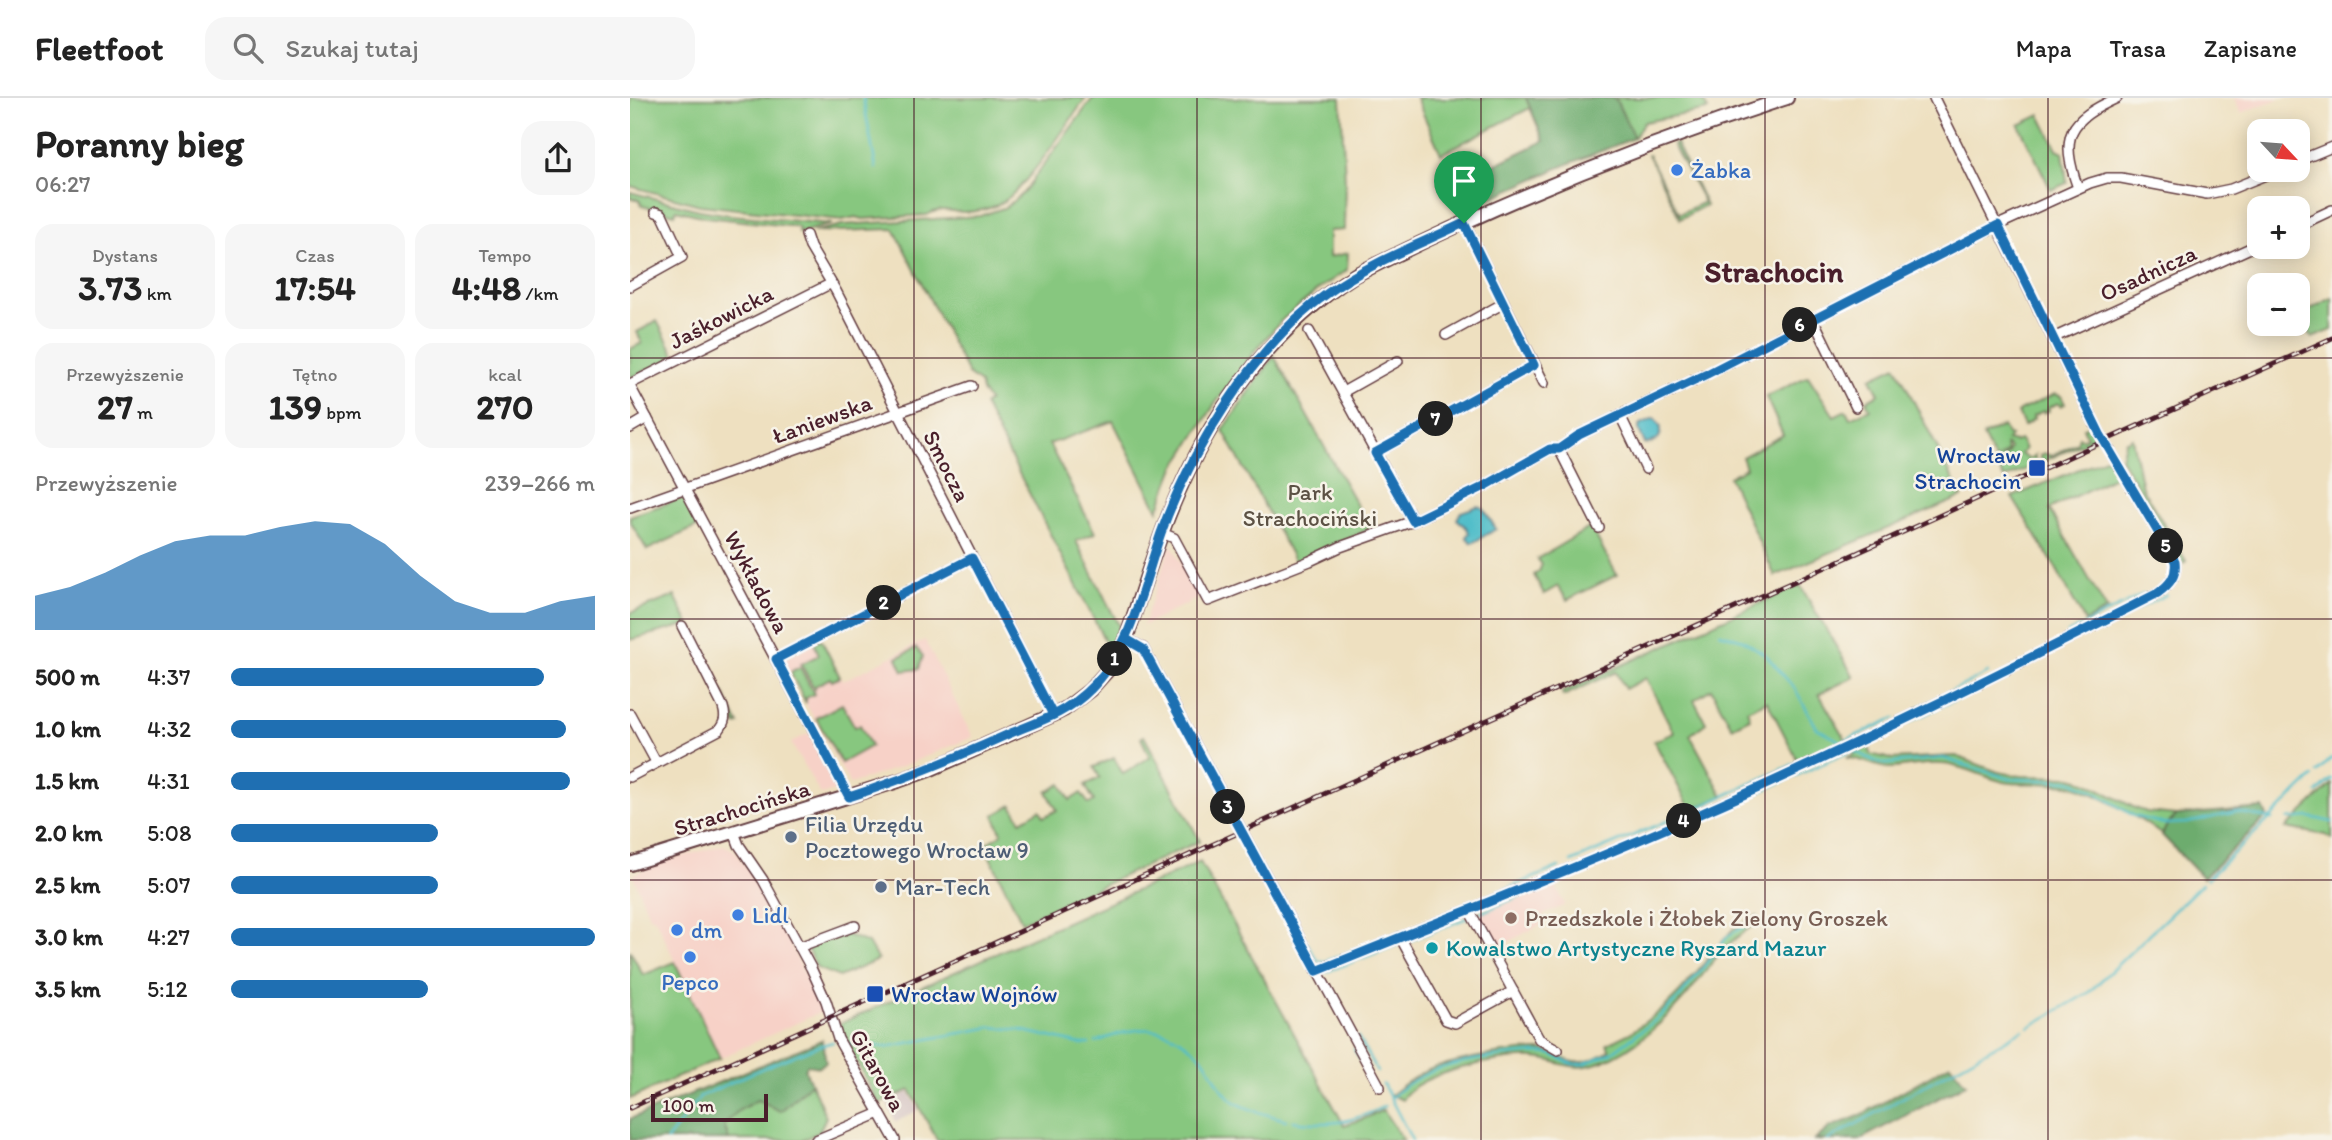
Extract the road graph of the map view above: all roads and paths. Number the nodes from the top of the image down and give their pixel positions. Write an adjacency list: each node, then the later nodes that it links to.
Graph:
1 (1787, 98): 11 (main road, Strachocińska)
2 (1934, 98): 12 (street)
3 (2117, 98): 7 (street)
4 (2332, 147): 5 (street)
5 (2310, 157)
6 (2250, 182): 7 (street)
7 (2078, 188): 12 (street)
8 (2332, 210): 10 (street)
9 (656, 212): 16 (street)
10 (2310, 220)
11 (1464, 223): 17 (street); 40 (main road, Strachocińska)
12 (1998, 225): 18 (street); 21 (street)
13 (806, 236): 15 (street, Smocza)
14 (2247, 249): 21 (street, Osadnicza)
15 (830, 284): 25 (street, Jaśkowicka); 29 (street, Smocza)
16 (630, 286)
17 (1504, 303): 20 (street); 23 (street)
18 (1813, 319): 28 (street); 30 (street)
19 (1309, 331): 27 (street)
20 (1446, 335)
21 (2053, 338): 52 (street)
22 (1398, 361): 27 (street)
23 (1534, 365): 24 (street); 34 (street)
24 (1544, 383)
25 (630, 385): 31 (street, Wykładowa)
26 (972, 386): 29 (street, Łaniewska)
27 (1343, 393): 34 (street)
28 (1856, 407)
29 (898, 412): 36 (street, Łaniewska); 41 (street, Smocza)
30 (1620, 415): 33 (street); 35 (street)
31 (647, 418): 32 (street); 36 (street, Wykładowa)
32 (630, 428)
33 (1559, 449): 38 (street); 39 (street)
34 (1375, 453): 38 (street)
35 (1646, 469)
36 (685, 489): 37 (street, Łaniewska); 44 (street, Wykładowa)
37 (630, 508)
38 (1413, 521): 40 (street)
39 (1599, 528)
40 (1162, 533): 43 (main road, Strachocińska)
41 (972, 558): 44 (street); 46 (street, Smocza)
42 (682, 626): 47 (street)
43 (1126, 639): 46 (main road, Strachocińska); 56 (street)
44 (776, 659): 49 (street, Wykładowa)
45 (630, 714): 47 (street)
46 (1053, 715): 49 (main road, Strachocińska)
47 (656, 762): 48 (street)
48 (630, 777)
49 (849, 797): 50 (main road, Strachocińska)
50 (734, 832): 51 (main road, Strachocińska); 55 (street, Gitarowa)
51 (630, 864)
52 (1469, 910): 54 (street); 57 (street)
53 (855, 926): 55 (street)
54 (1400, 937): 56 (street); 57 (street)
55 (799, 947): 60 (street, Gitarowa)
56 (1317, 971): 59 (street)
57 (1513, 991): 58 (street)
58 (1559, 1050)
59 (1380, 1087)
60 (880, 1113): 61 (street); 62 (street, Gitarowa)
61 (816, 1140)
62 (895, 1140)

